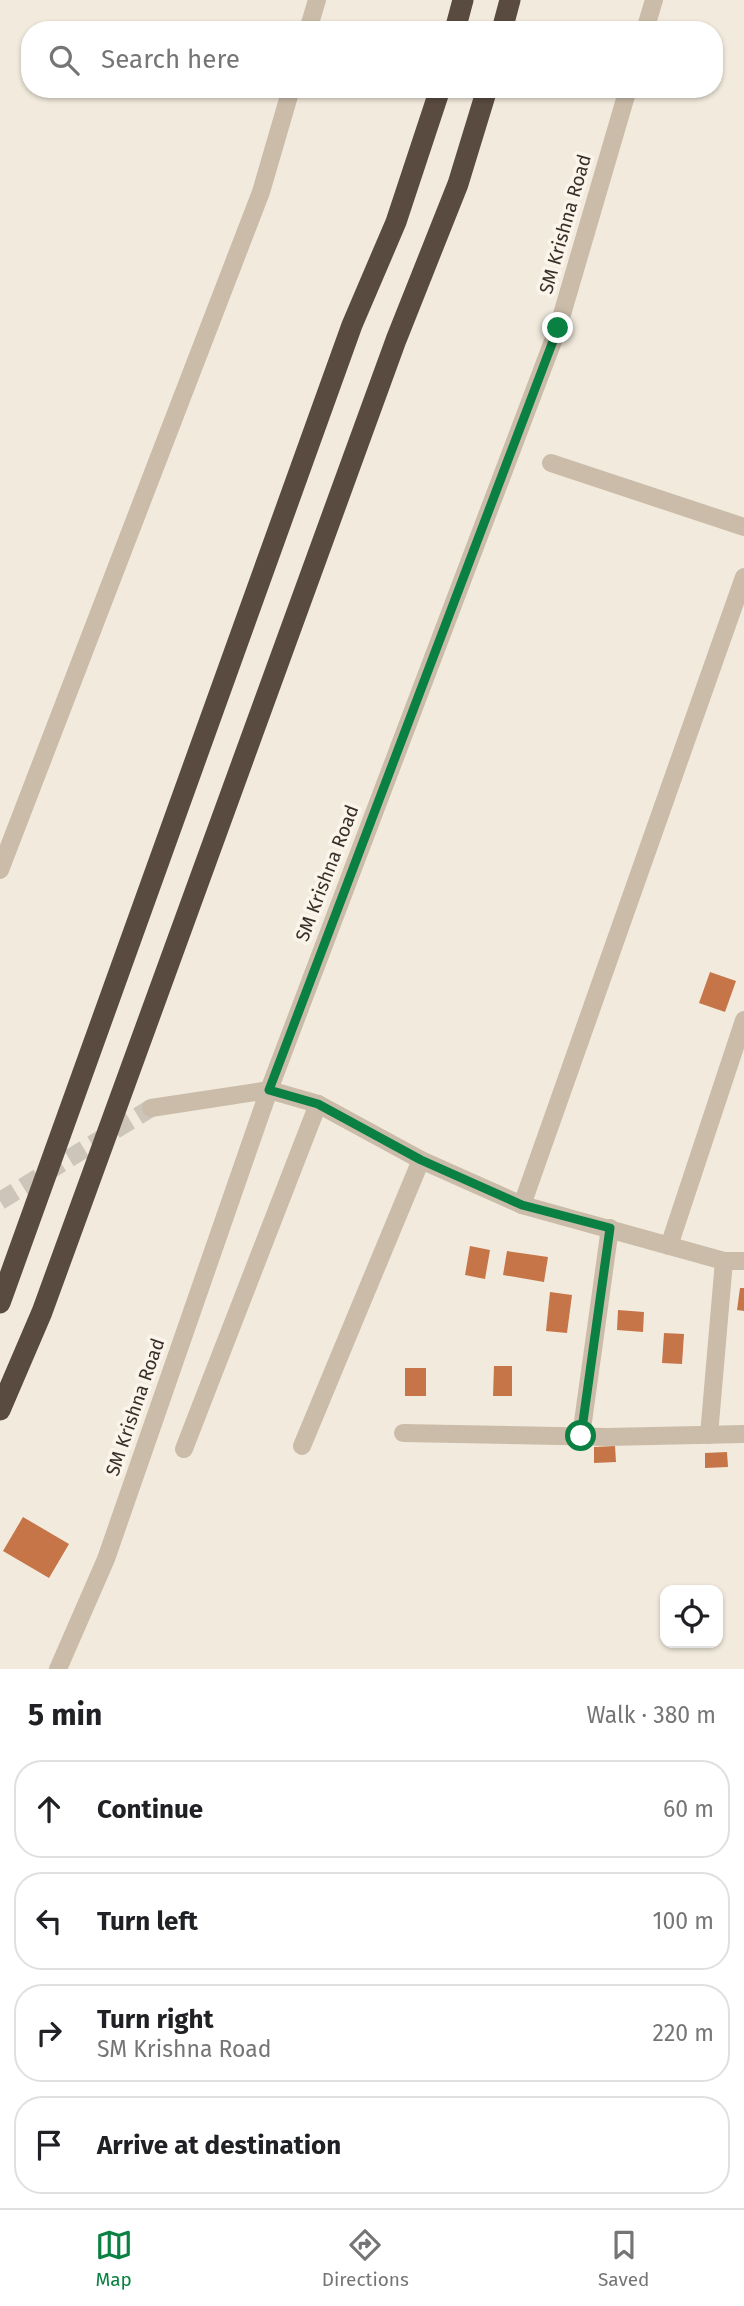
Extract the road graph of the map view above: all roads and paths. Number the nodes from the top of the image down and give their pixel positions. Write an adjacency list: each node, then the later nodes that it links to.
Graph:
1 (317, 0): 5 (street)
2 (463, 0): 6 (highway)
3 (510, 0): 7 (highway)
4 (654, 0): 8 (street)
5 (311, 21)
6 (457, 21)
7 (504, 21)
8 (648, 21)
9 (288, 98): 16 (street)
10 (437, 98): 27 (highway)
11 (483, 98): 28 (highway)
12 (625, 98): 18 (street, SM Krishna Road)
13 (551, 463): 14 (street)
14 (744, 527)
15 (744, 577): 22 (street)
16 (0, 870)
17 (744, 1020): 24 (street)
18 (269, 1090): 19 (street); 20 (street); 35 (street, SM Krishna Road)
19 (318, 1104): 21 (street); 34 (street)
20 (151, 1108)
21 (421, 1160): 22 (street); 33 (street)
22 (522, 1205): 23 (street)
23 (610, 1228): 24 (street); 32 (street)
24 (669, 1246): 25 (street)
25 (724, 1261): 26 (street); 31 (street)
26 (744, 1261)
27 (0, 1303)
28 (0, 1410)
29 (403, 1433): 32 (street)
30 (744, 1434): 31 (street)
31 (709, 1435): 32 (street)
32 (581, 1436)
33 (302, 1446)
34 (184, 1449)
35 (58, 1669)

